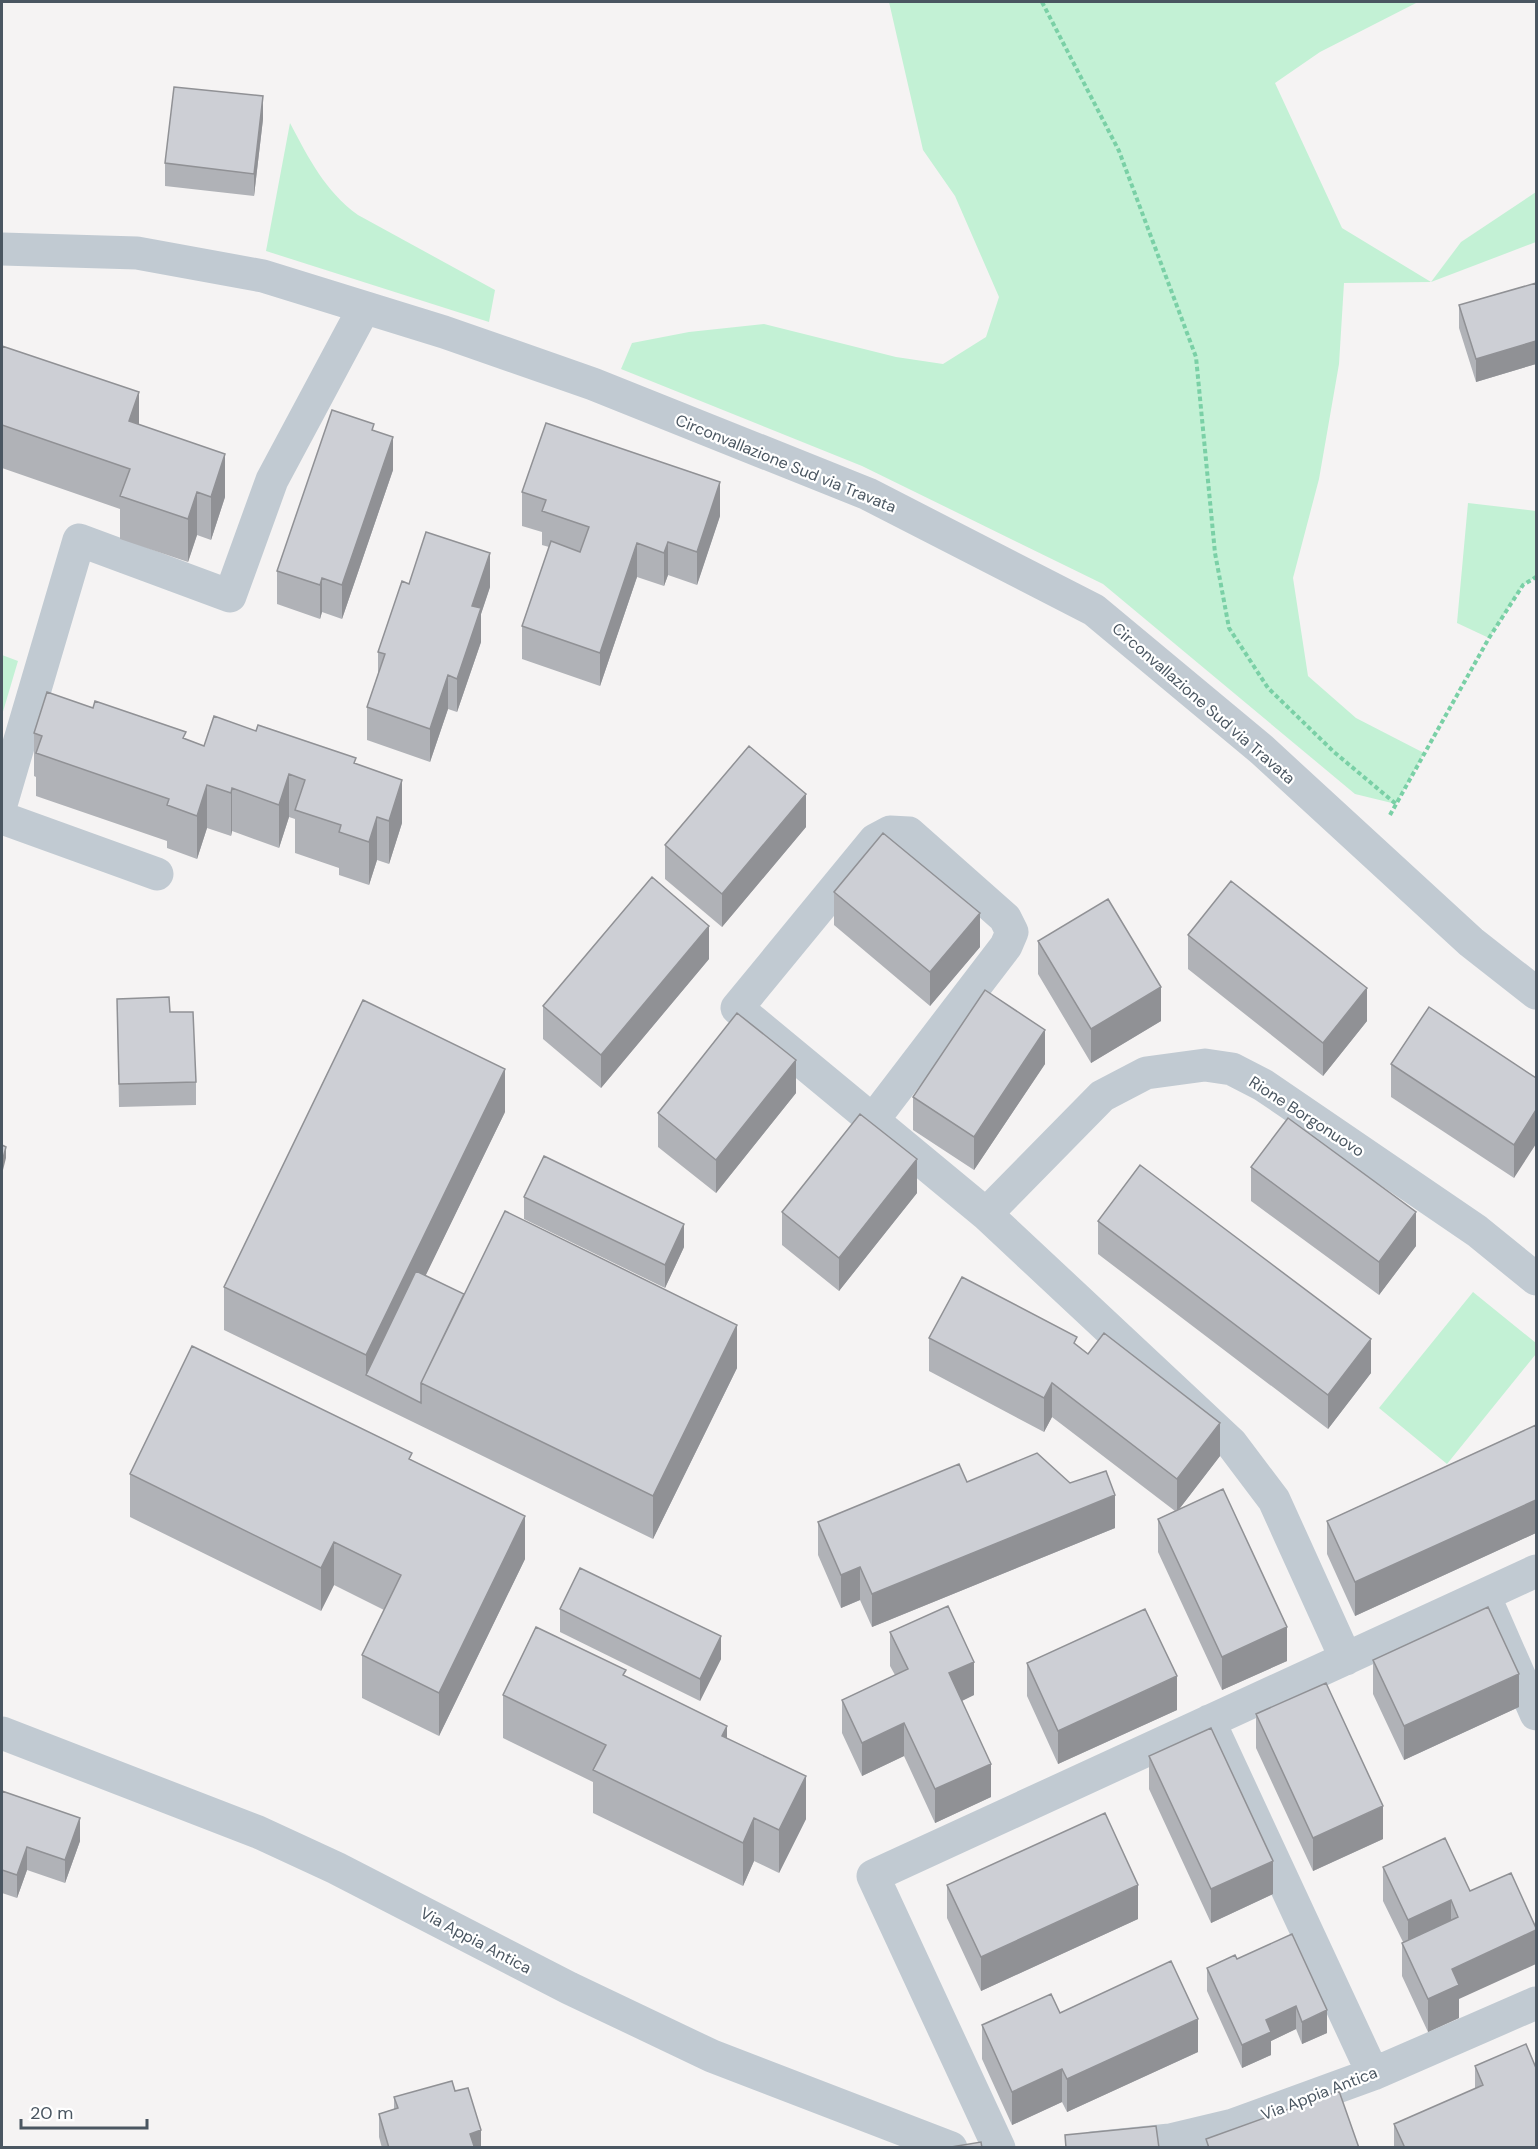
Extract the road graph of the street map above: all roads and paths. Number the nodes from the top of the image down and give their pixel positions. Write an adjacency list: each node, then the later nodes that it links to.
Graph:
1 (1042, 2): 6 (path)
2 (2, 249): 3 (street, Circonvallazione Sud via Travata)
3 (364, 308): 5 (street); 8 (street, Circonvallazione Sud via Travata)
4 (1536, 577): 6 (path)
5 (2, 801)
6 (1396, 804): 8 (path)
7 (2, 818): 9 (street)
8 (1370, 850): 10 (street, Circonvallazione Sud via Travata)
9 (157, 874)
10 (1536, 993)
11 (873, 1120): 11 (street); 12 (street)
12 (986, 1214): 13 (street, Rione Borgonuovo); 16 (street)
13 (1536, 1279)
14 (1536, 1571): 15 (street)
15 (1484, 1595): 16 (street); 17 (street)
16 (1346, 1659): 18 (street)
17 (1536, 1714)
18 (1209, 1721): 21 (street); 24 (street)
19 (2, 1734): 23 (street, Via Appia Antica)
20 (1536, 2003): 21 (street, Via Appia Antica)
21 (1373, 2074): 22 (street, Via Appia Antica)
22 (1170, 2144): 25 (street, Via Appia Antica)
23 (951, 2148)
24 (999, 2148)
25 (1092, 2148)

